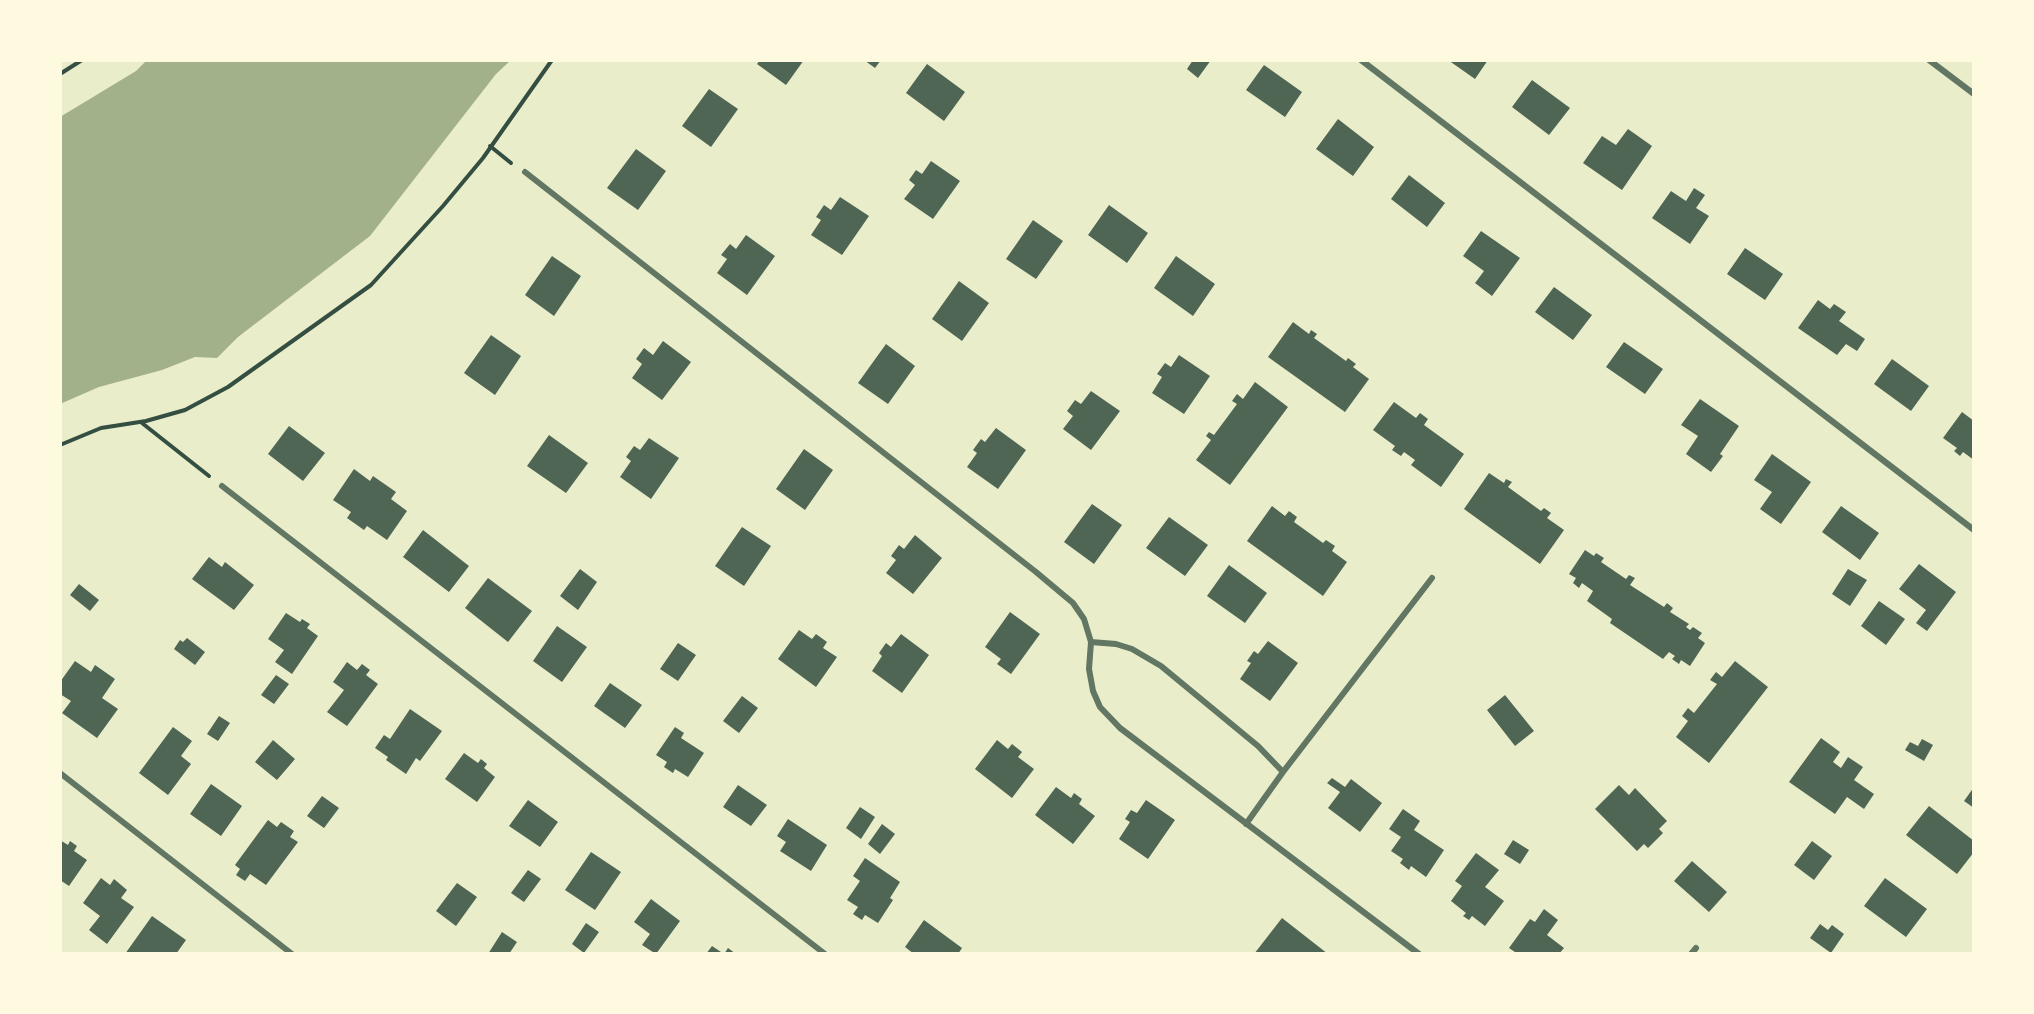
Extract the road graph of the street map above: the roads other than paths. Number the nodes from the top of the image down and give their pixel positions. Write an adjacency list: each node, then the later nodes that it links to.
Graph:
1 (1361, 60): 6 (street)
2 (1929, 60): 3 (street)
3 (1974, 94)
4 (525, 172): 8 (street)
5 (222, 486): 13 (street)
6 (1974, 530)
7 (1432, 578): 9 (street)
8 (1091, 642): 9 (street); 11 (street)
9 (1283, 772): 11 (street)
10 (60, 773): 12 (street)
11 (1246, 824): 14 (street)
12 (292, 954)
13 (825, 954)
14 (1419, 954)

